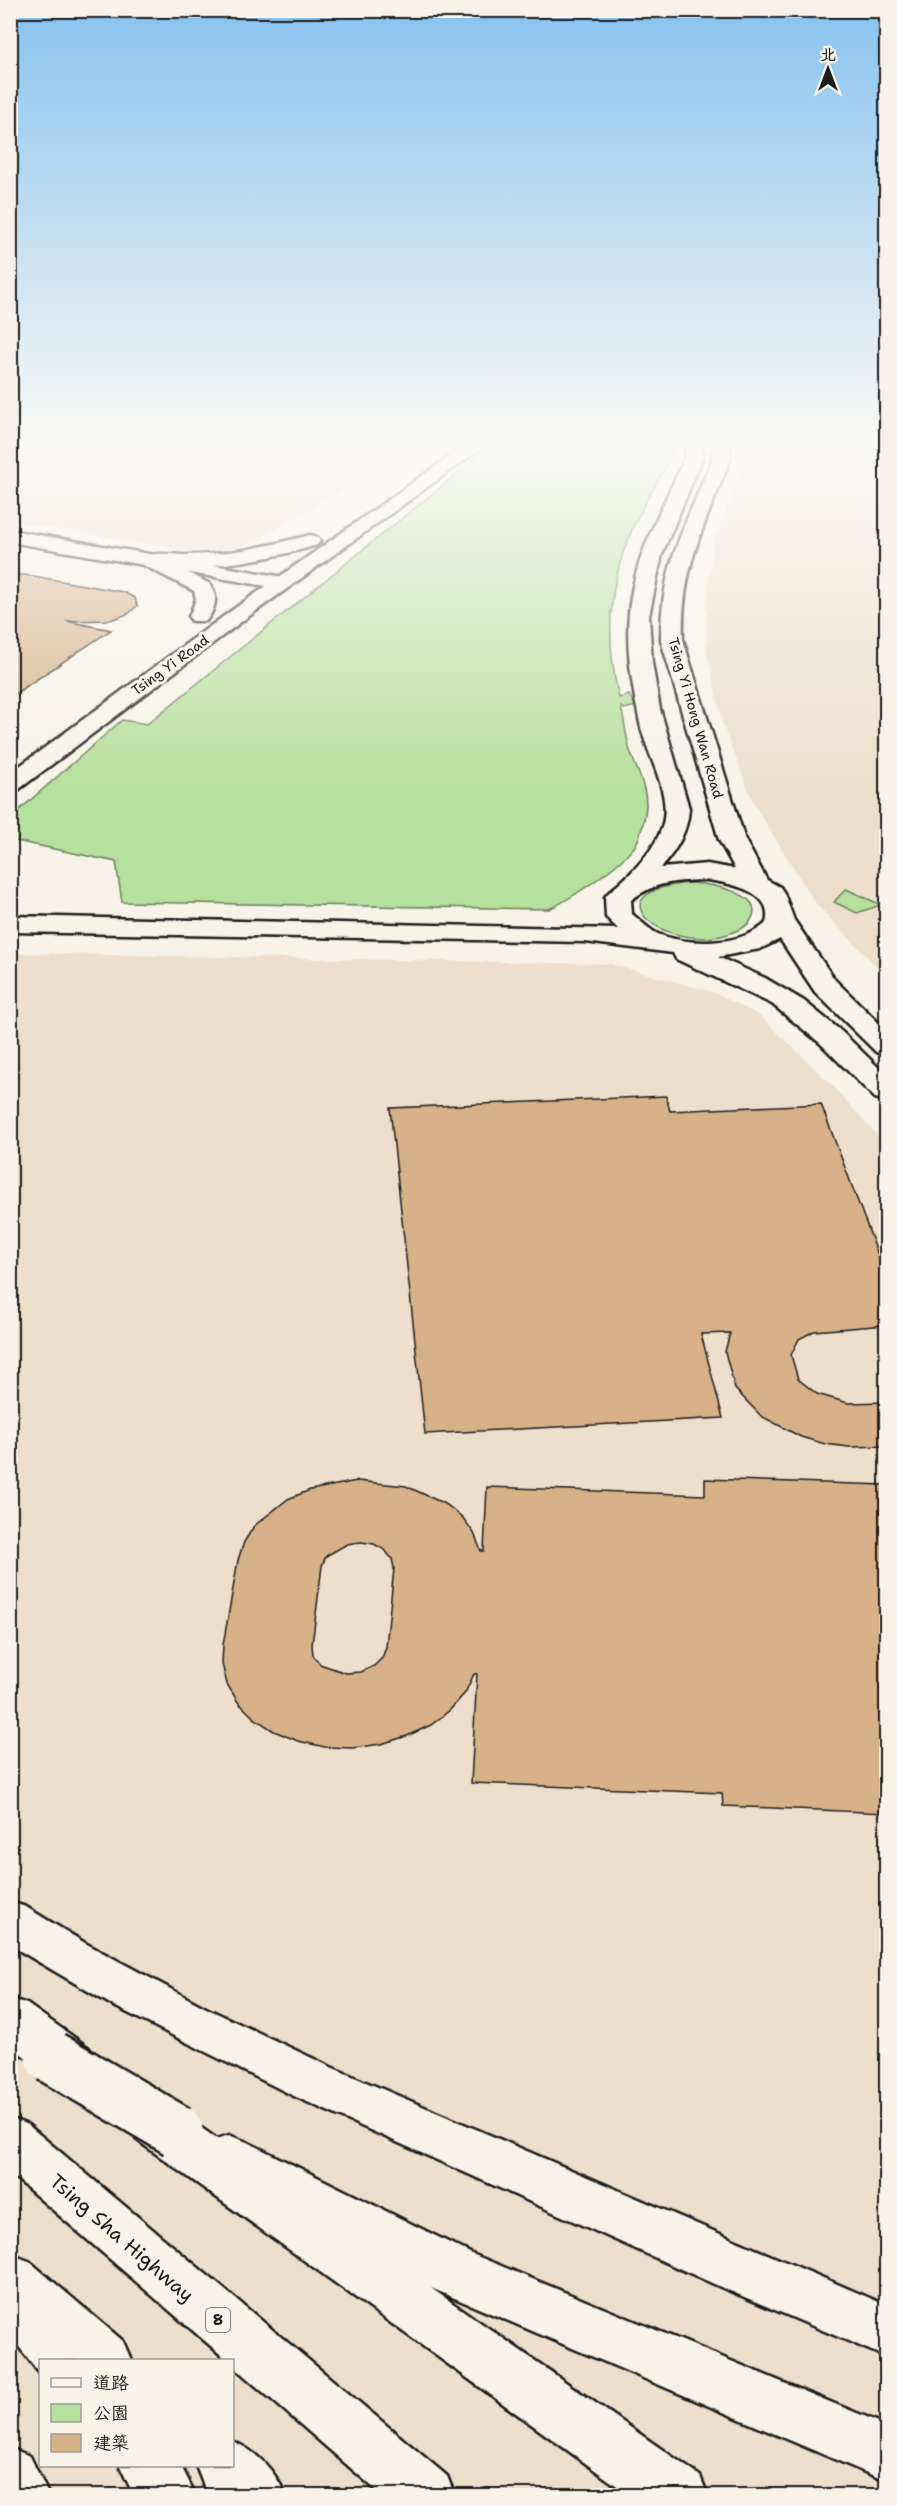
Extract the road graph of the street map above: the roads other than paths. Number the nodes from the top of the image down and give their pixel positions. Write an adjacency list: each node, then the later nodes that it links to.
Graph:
1 (150, 561): 6 (main road); 8 (main road)
2 (281, 561): 6 (main road, Tsing Yi Road)
3 (314, 561): 7 (main road, Tsing Yi Road)
4 (652, 561): 13 (main road)
5 (679, 561): 14 (main road, Tsing Yi Hong Wan Road)
6 (256, 578): 7 (main road); 8 (main road, Tsing Yi Road)
7 (283, 583): 12 (main road, Tsing Yi Road)
8 (199, 617): 9 (main road, Tsing Yi Road)
9 (180, 631)
10 (86, 702): 11 (main road)
11 (10, 759)
12 (10, 785)
13 (635, 882): 14 (main road); 15 (main road)
14 (758, 885): 16 (main road)
15 (617, 917): 18 (main road); 19 (main road)
16 (781, 921): 19 (main road); 20 (main road)
17 (10, 924): 18 (main road)
18 (585, 934): 19 (main road)
19 (661, 944): 21 (main road)
20 (886, 1046)
21 (886, 1092)
22 (10, 1921): 28 (main road)
23 (10, 2019): 39 (main road, bridge)
24 (10, 2031): 31 (main road, bridge)
25 (10, 2141): 38 (main road, Tsing Sha Highway / 8)
26 (10, 2279): 30 (main road)
27 (10, 2291): 29 (main road)
28 (886, 2331)
29 (62, 2359)
30 (102, 2359)
31 (886, 2453)
32 (149, 2467): 36 (main road)
33 (225, 2467): 37 (main road)
34 (10, 2476): 35 (main road)
35 (21, 2496)
36 (168, 2496)
37 (258, 2496)
38 (427, 2496)
39 (680, 2496)

